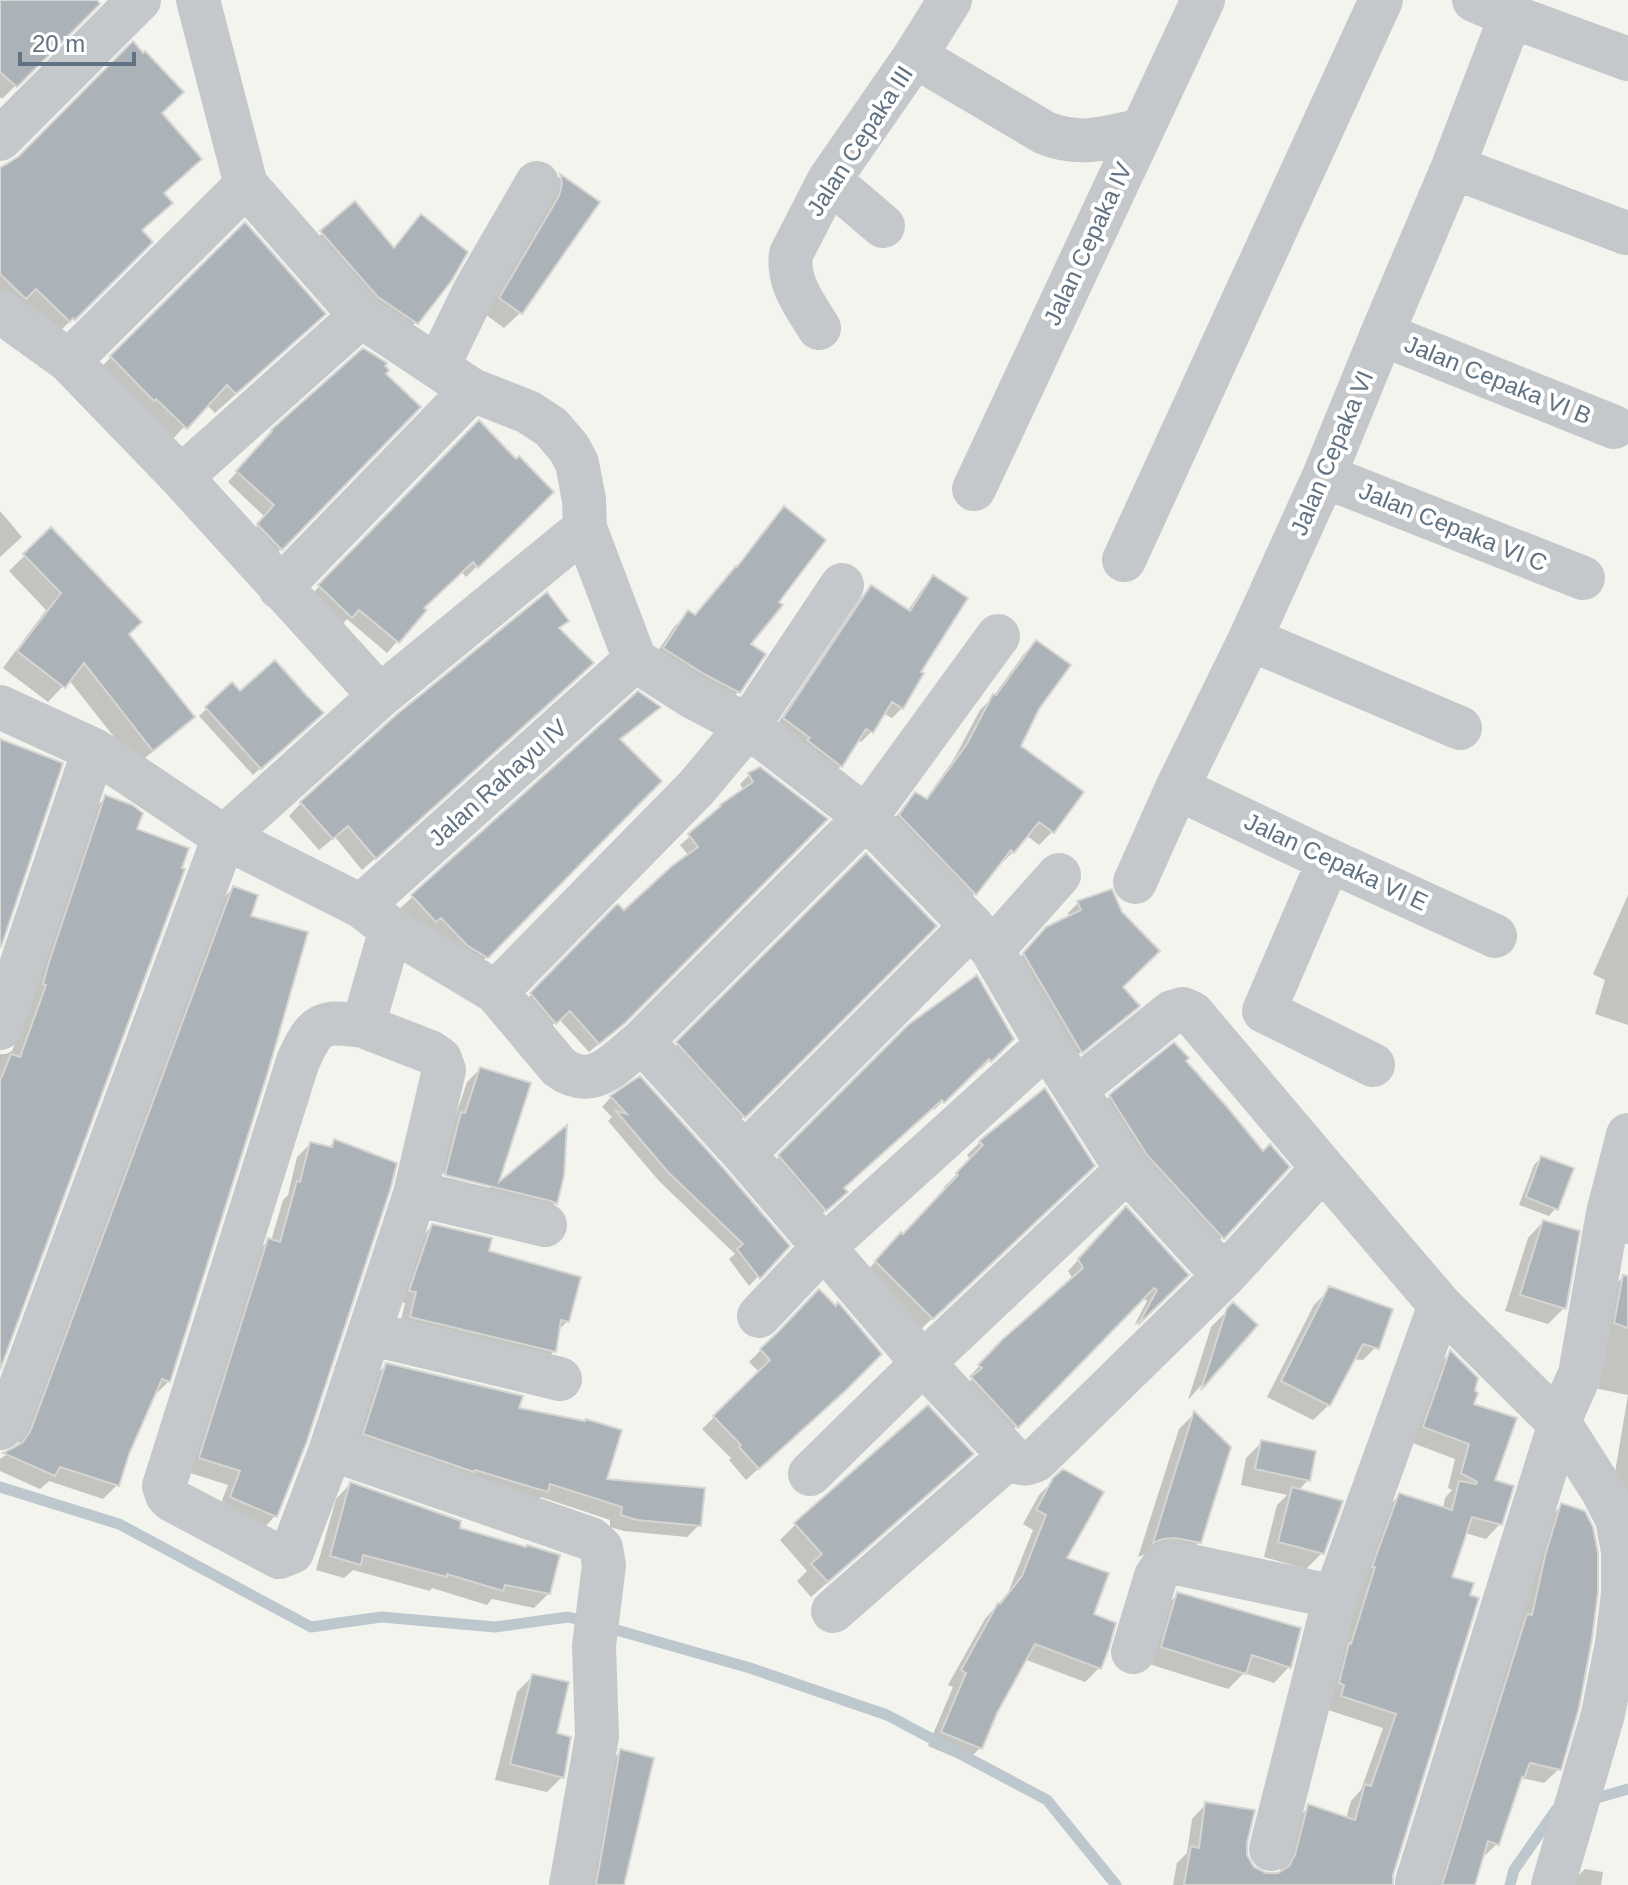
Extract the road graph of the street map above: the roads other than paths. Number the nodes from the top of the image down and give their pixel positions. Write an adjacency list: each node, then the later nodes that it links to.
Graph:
1 (139, 0): 10 (street)
2 (198, 0): 14 (street)
3 (950, 0): 7 (street, Jalan Cepaka III)
4 (1203, 0): 9 (street, Jalan Cepaka IV)
5 (1381, 0): 28 (street)
6 (1492, 8): 8 (street); 11 (street, Jalan Cepaka VI)
7 (915, 56): 9 (street); 12 (street, Jalan Cepaka III)
8 (1628, 59)
9 (1142, 130): 26 (street, Jalan Cepaka IV)
10 (0, 139)
11 (1453, 167): 16 (street); 20 (street, Jalan Cepaka VI)
12 (829, 180): 15 (street); 19 (street, Jalan Cepaka III)
13 (537, 183): 22 (street)
14 (246, 185): 18 (street); 21 (street)
15 (883, 226)
16 (1626, 233)
17 (0, 311): 21 (street)
18 (361, 316): 22 (street); 25 (street)
19 (819, 328)
20 (1382, 334): 23 (street, Jalan Cepaka VI B); 24 (street, Jalan Cepaka VI)
21 (69, 361): 25 (street)
22 (455, 378): 27 (street); 31 (street)
23 (1614, 427)
24 (1324, 476): 29 (street, Jalan Cepaka VI C); 33 (street, Jalan Cepaka VI)
25 (181, 477): 31 (street)
26 (974, 489)
27 (585, 528): 34 (street); 35 (street)
28 (1124, 560)
29 (1583, 578)
30 (842, 585): 37 (street)
31 (280, 588): 35 (street)
32 (998, 636): 41 (street)
33 (1250, 639): 38 (street); 40 (street, Jalan Cepaka VI)
34 (635, 660): 37 (street); 46 (street, Jalan Rahayu IV)
35 (380, 696): 42 (street)
36 (0, 707): 39 (street)
37 (748, 726): 41 (street); 49 (street)
38 (1460, 728)
39 (94, 750): 42 (street); 51 (street)
40 (1177, 788): 43 (street, Jalan Cepaka VI E); 45 (street, Jalan Cepaka VI)
41 (866, 817): 48 (street); 52 (street)
42 (224, 837): 46 (street); 71 (street)
43 (1329, 860): 47 (street, Jalan Cepaka VI E); 54 (street)
44 (1059, 875): 48 (street)
45 (1135, 882)
46 (376, 917): 49 (street); 50 (street)
47 (1495, 936)
48 (982, 938): 53 (street); 57 (street)
49 (496, 992): 52 (street)
50 (363, 1026): 60 (street); 72 (street)
51 (0, 1028)
52 (642, 1041): 57 (street)
53 (1047, 1045): 55 (street); 63 (street)
54 (1373, 1065)
55 (1076, 1089): 58 (street); 59 (street)
56 (1628, 1135): 61 (street)
57 (744, 1154): 63 (street)
58 (1323, 1168): 64 (street); 65 (street)
59 (1127, 1170): 64 (street); 68 (street)
60 (415, 1194): 62 (street); 67 (street)
61 (1618, 1217): 70 (street)
62 (545, 1225)
63 (823, 1248): 66 (street); 68 (street)
64 (1224, 1276): 73 (street)
65 (1440, 1305): 70 (street); 75 (street)
66 (759, 1316)
67 (369, 1333): 69 (street); 72 (street)
68 (923, 1363): 73 (street); 74 (street)
69 (560, 1379)
70 (1568, 1403): 79 (street); 81 (street)
71 (0, 1428)
72 (331, 1449): 80 (street)
73 (1010, 1456): 76 (street)
74 (810, 1474)
75 (1335, 1597): 77 (street); 78 (street)
76 (833, 1611)
77 (1133, 1652)
78 (1271, 1849)
79 (1417, 1882)
80 (571, 1885)
81 (1553, 1885)

